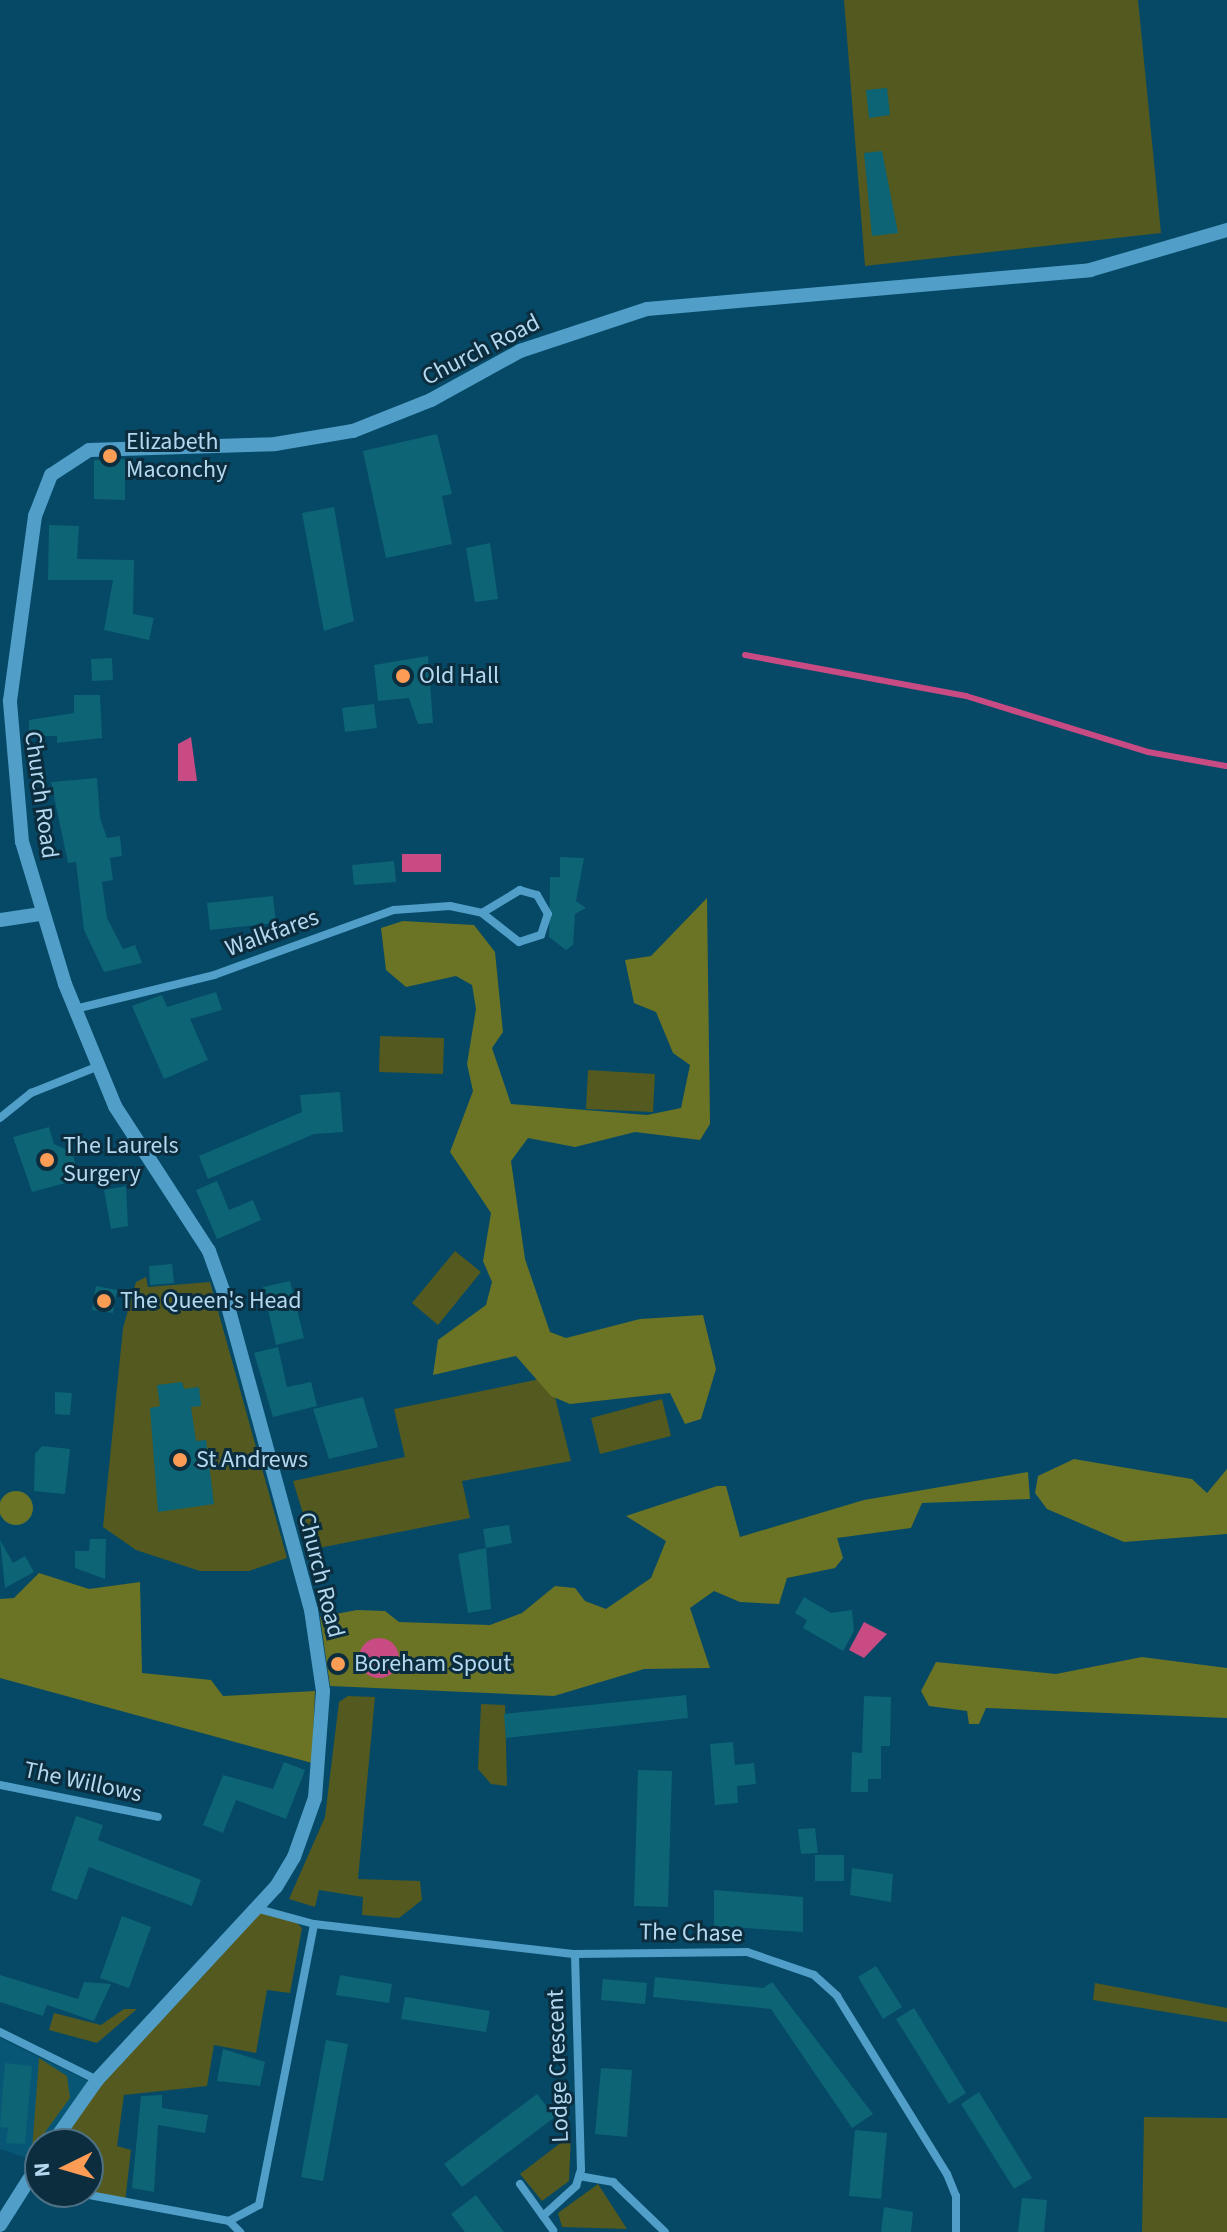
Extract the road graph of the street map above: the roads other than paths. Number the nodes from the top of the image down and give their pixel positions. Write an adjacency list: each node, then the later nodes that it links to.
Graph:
1 (1227, 230): 3 (street, Church Road)
2 (482, 913): 2 (street, Walkfares); 5 (street, Walkfares)
3 (40, 914): 4 (street); 5 (street, Church Road)
4 (0, 920)
5 (75, 1009): 6 (street, Church Road)
6 (99, 1066): 7 (street); 10 (street, Church Road)
7 (0, 1118)
8 (0, 1785): 9 (street, The Willows)
9 (158, 1817)
10 (255, 1908): 11 (street, The Chase); 14 (street, Church Road)
11 (314, 1924): 12 (street, The Chase); 21 (street)
12 (575, 1954): 16 (street, Lodge Crescent); 26 (street, The Chase)
13 (0, 2032): 14 (street)
14 (97, 2080): 15 (street, Church Road)
15 (63, 2128)
16 (579, 2176): 20 (street, Lodge Crescent); 25 (street, Lodge Crescent)
17 (520, 2184): 20 (street)
18 (24, 2195): 22 (street)
19 (104, 2198): 21 (street)
20 (543, 2216): 23 (street)
21 (229, 2221): 24 (street)
22 (0, 2225)
23 (553, 2230)
24 (240, 2232)
25 (665, 2232)
26 (956, 2232)

